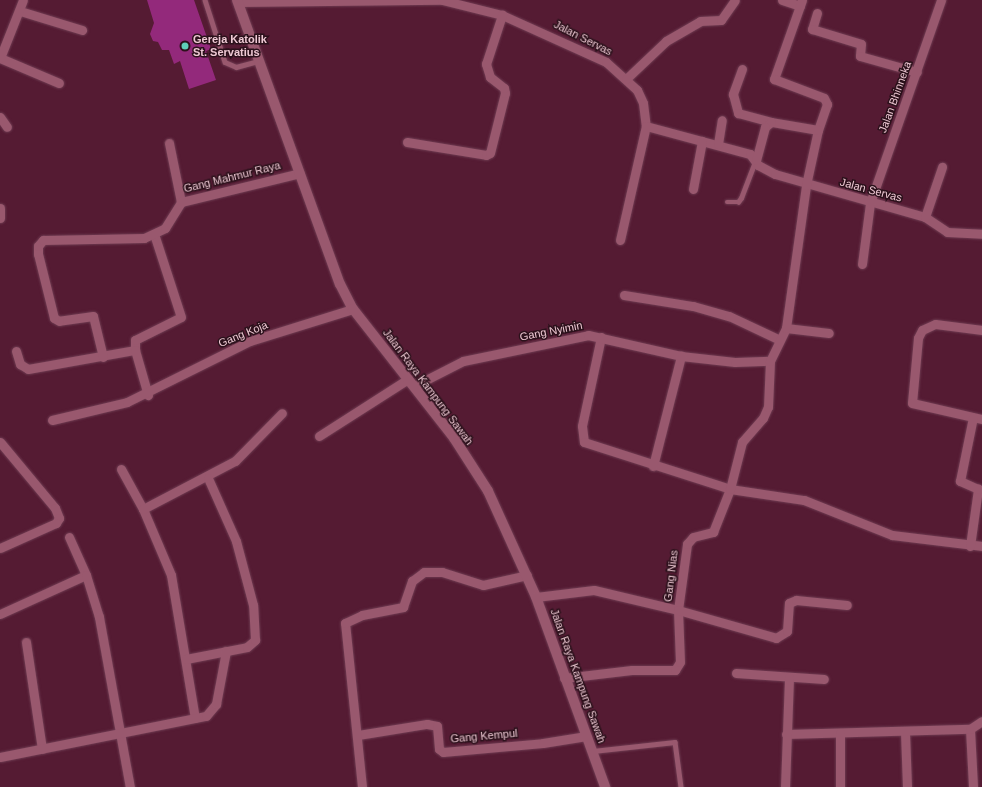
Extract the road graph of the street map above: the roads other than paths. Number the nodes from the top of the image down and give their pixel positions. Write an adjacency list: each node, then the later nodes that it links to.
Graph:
1 (23, 0): 9 (street)
2 (205, 0): 14 (lane)
3 (442, 0): 7 (street, Jalan Servas); 11 (street, Jalan Servas)
4 (735, 0): 17 (street)
5 (782, 0): 8 (street)
6 (941, 0): 16 (street, Jalan Bhinneka)
7 (237, 1): 14 (street, Jalan Raya Kampung Sawah)
8 (801, 3): 24 (street)
9 (20, 11): 12 (street); 13 (street)
10 (817, 13): 16 (street)
11 (502, 15): 17 (street, Jalan Servas); 26 (street)
12 (82, 30)
13 (0, 58): 18 (street)
14 (259, 61): 31 (street, Jalan Raya Kampung Sawah)
15 (742, 69): 21 (street)
16 (917, 72): 36 (street, Jalan Bhinneka)
17 (626, 78): 22 (street, Jalan Servas)
18 (59, 83)
19 (0, 117): 23 (street)
20 (722, 120): 28 (street)
21 (771, 122): 24 (street); 29 (street)
22 (646, 126): 25 (street, Jalan Servas); 42 (street)
23 (7, 127)
24 (818, 130): 32 (street)
25 (702, 141): 28 (street, Jalan Servas); 33 (street)
26 (406, 142)
27 (169, 143): 34 (street)
28 (718, 144): 29 (street, Jalan Servas)
29 (756, 160): 32 (street, Jalan Servas); 35 (lane)
30 (942, 167): 38 (street)
31 (300, 173): 34 (street, Gang Mahmur Raya); 45 (street, Jalan Raya Kampung Sawah)
32 (806, 185): 36 (street, Jalan Servas); 46 (street)
33 (693, 189)
34 (181, 202): 40 (street, Gang Mahmur Raya)
35 (727, 202)
36 (870, 203): 38 (street, Jalan Servas); 43 (street, Jalan Bhinneka)
37 (0, 208): 39 (street)
38 (925, 217): 41 (street, Jalan Servas)
39 (0, 218)
40 (154, 234): 51 (street); 54 (street, Gang Mahmur Raya)
41 (982, 234)
42 (620, 240)
43 (862, 264)
44 (624, 295): 50 (street)
45 (353, 309): 56 (street, Jalan Raya Kampung Sawah); 57 (street, Gang Koja)
46 (786, 328): 48 (street); 50 (street)
47 (982, 330): 59 (street)
48 (830, 333)
49 (601, 337): 53 (street, Gang Nyimin); 56 (street, Gang Nyimin); 63 (street)
50 (780, 340): 55 (street)
51 (135, 350): 54 (street); 57 (street)
52 (16, 351): 54 (street)
53 (680, 356): 55 (street, Gang Nyimin); 63 (street)
54 (104, 357)
55 (770, 362): 66 (street, Gang Nias)
56 (411, 383): 61 (street, Gang Nyimin); 73 (street, Jalan Raya Kampung Sawah)
57 (148, 395): 60 (street, Gang Koja)
58 (282, 413): 65 (street)
59 (978, 418): 69 (street)
60 (52, 420)
61 (319, 436)
62 (0, 442): 71 (street)
63 (653, 466): 66 (street)
64 (121, 470): 67 (street)
65 (208, 478): 67 (street); 79 (street)
66 (730, 489): 69 (street); 76 (street, Gang Nias)
67 (144, 509): 80 (street)
68 (69, 537): 72 (street)
69 (970, 546): 70 (street)
70 (982, 546)
71 (0, 548)
72 (86, 575): 77 (street); 90 (street)
73 (528, 575): 74 (street, Jalan Raya Kampung Sawah); 92 (street)
74 (536, 597): 76 (street, Gang Nias); 83 (street, Jalan Raya Kampung Sawah)
75 (847, 605): 76 (street)
76 (678, 610): 83 (street)
77 (0, 614)
78 (26, 642): 94 (street)
79 (226, 651): 80 (street); 85 (street)
80 (186, 659): 85 (street)
81 (736, 673): 82 (street)
82 (789, 677): 84 (street); 91 (street)
83 (564, 678): 93 (street, Jalan Raya Kampung Sawah)
84 (824, 679)
85 (195, 718): 90 (street)
86 (982, 721): 87 (street)
87 (970, 729): 88 (street); 104 (street)
88 (905, 732): 89 (street); 103 (street)
89 (840, 733): 91 (street); 102 (street)
90 (120, 734): 94 (street); 97 (street)
91 (786, 734): 101 (street)
92 (358, 735): 93 (street, Gang Kempul); 98 (street)
93 (586, 736): 95 (street, Jalan Raya Kampung Sawah)
94 (42, 749): 96 (street)
95 (592, 750): 99 (street, Jalan Raya Kampung Sawah); 100 (lane)
96 (0, 757)
97 (130, 787)
98 (362, 787)
99 (605, 787)
100 (681, 787)
101 (785, 787)
102 (840, 787)
103 (907, 787)
104 (972, 787)

